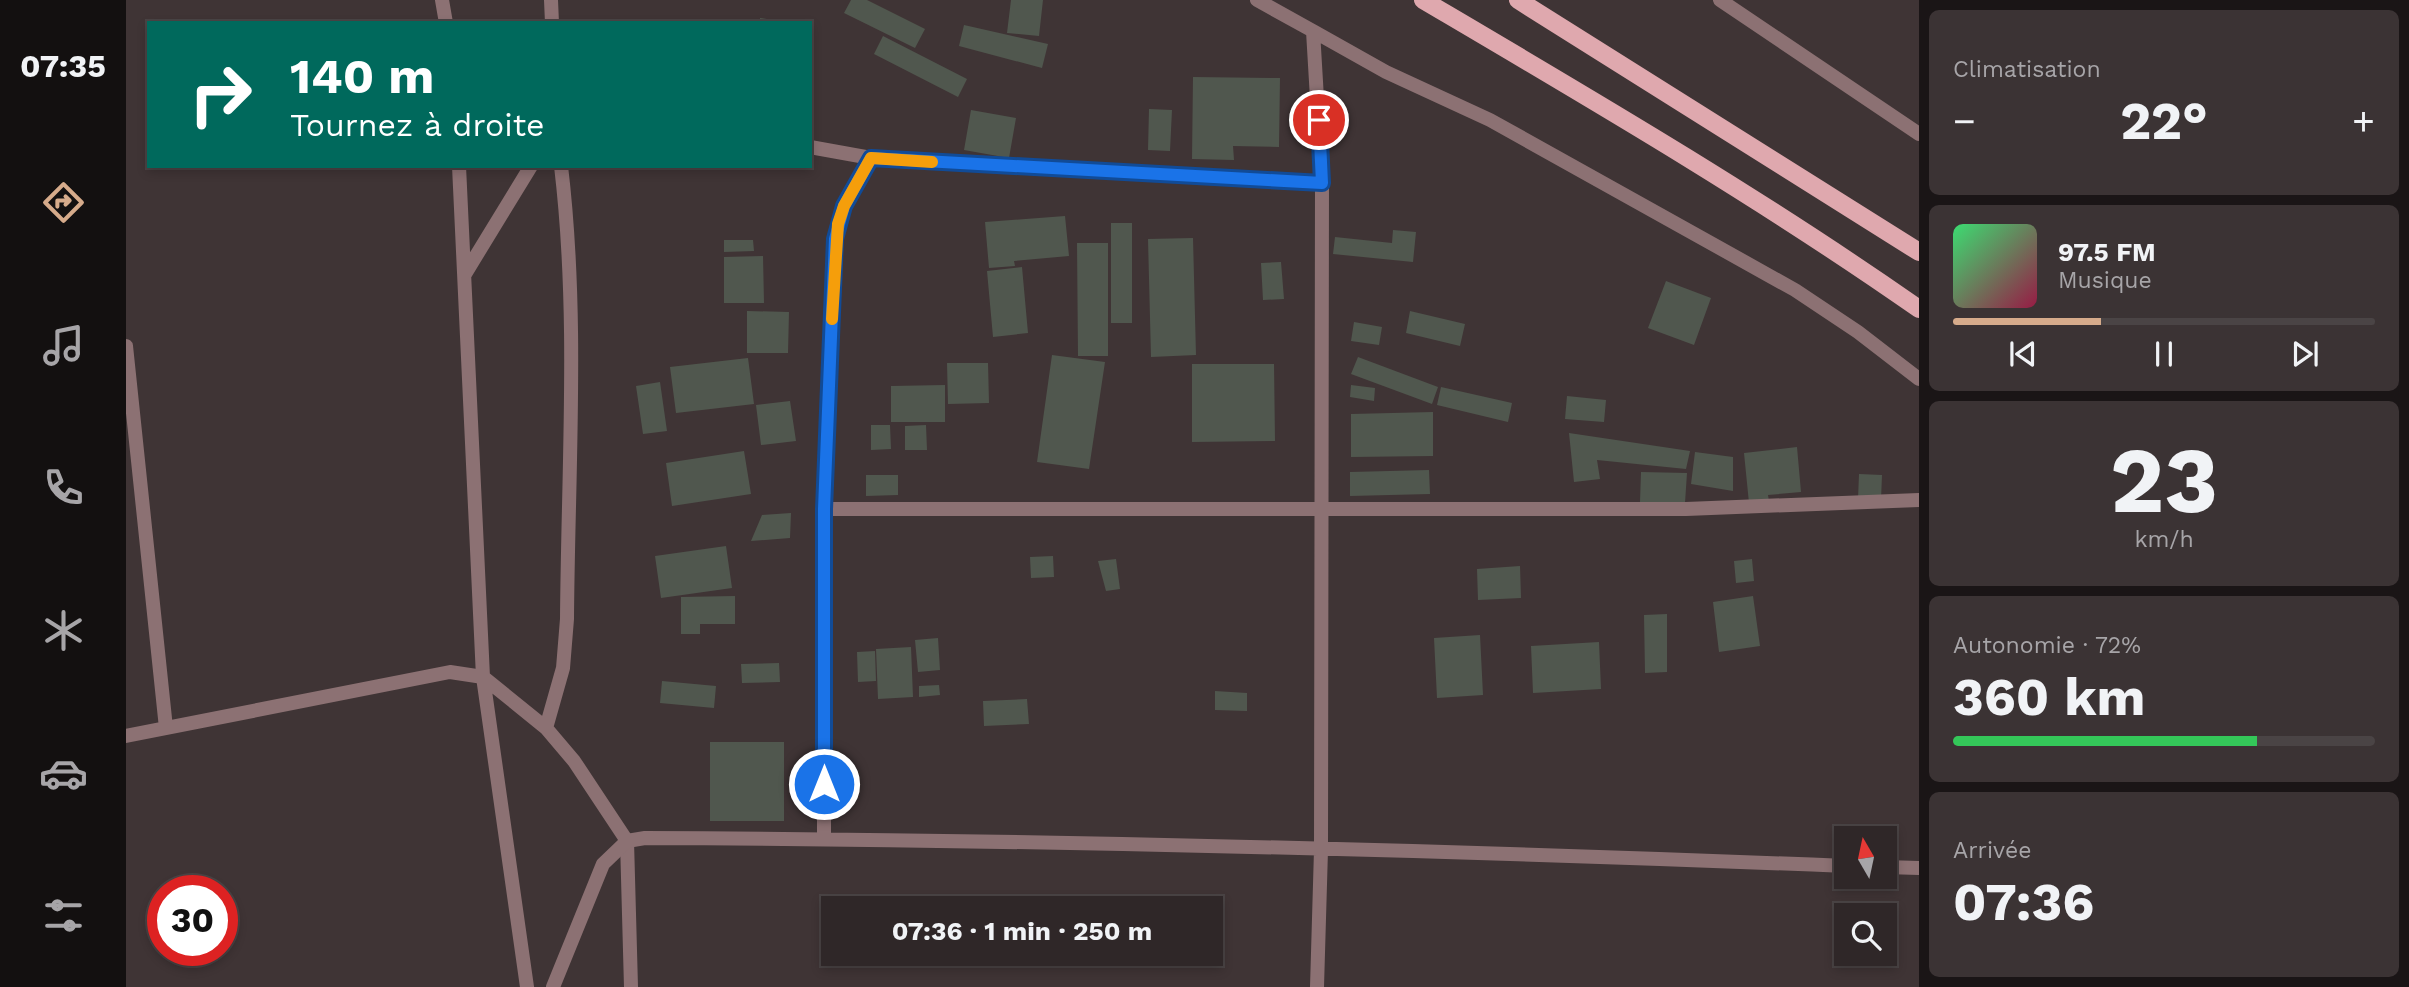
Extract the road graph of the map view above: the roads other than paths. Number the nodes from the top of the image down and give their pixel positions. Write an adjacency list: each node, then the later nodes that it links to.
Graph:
1 (442, 0): 7 (street)
2 (551, 0): 8 (street)
3 (1257, 0): 9 (street)
4 (1423, 0): 19 (main road)
5 (1518, 0): 17 (main road)
6 (1720, 0): 10 (street)
7 (446, 21)
8 (552, 21)
9 (1313, 31): 16 (street); 21 (street)
10 (1919, 134)
11 (812, 147): 12 (street)
12 (871, 158): 16 (street); 23 (street)
13 (459, 168): 18 (street)
14 (530, 168): 18 (street)
15 (561, 168): 27 (street)
16 (1322, 183): 24 (street)
17 (1919, 252)
18 (465, 274): 25 (street)
19 (1919, 309)
20 (126, 346): 26 (street)
21 (1919, 379)
22 (1919, 500): 24 (street)
23 (824, 509): 24 (street); 29 (street)
24 (1322, 510): 31 (street)
25 (483, 677): 26 (street); 27 (street); 35 (street)
26 (166, 728): 28 (street)
27 (547, 728): 30 (street)
28 (126, 736)
29 (824, 839): 30 (street); 31 (street)
30 (626, 841): 36 (street); 37 (street)
31 (1321, 850): 32 (street); 38 (street)
32 (1834, 866)
33 (1897, 867): 34 (street)
34 (1919, 868)
35 (527, 987)
36 (552, 987)
37 (631, 987)
38 (1317, 987)

